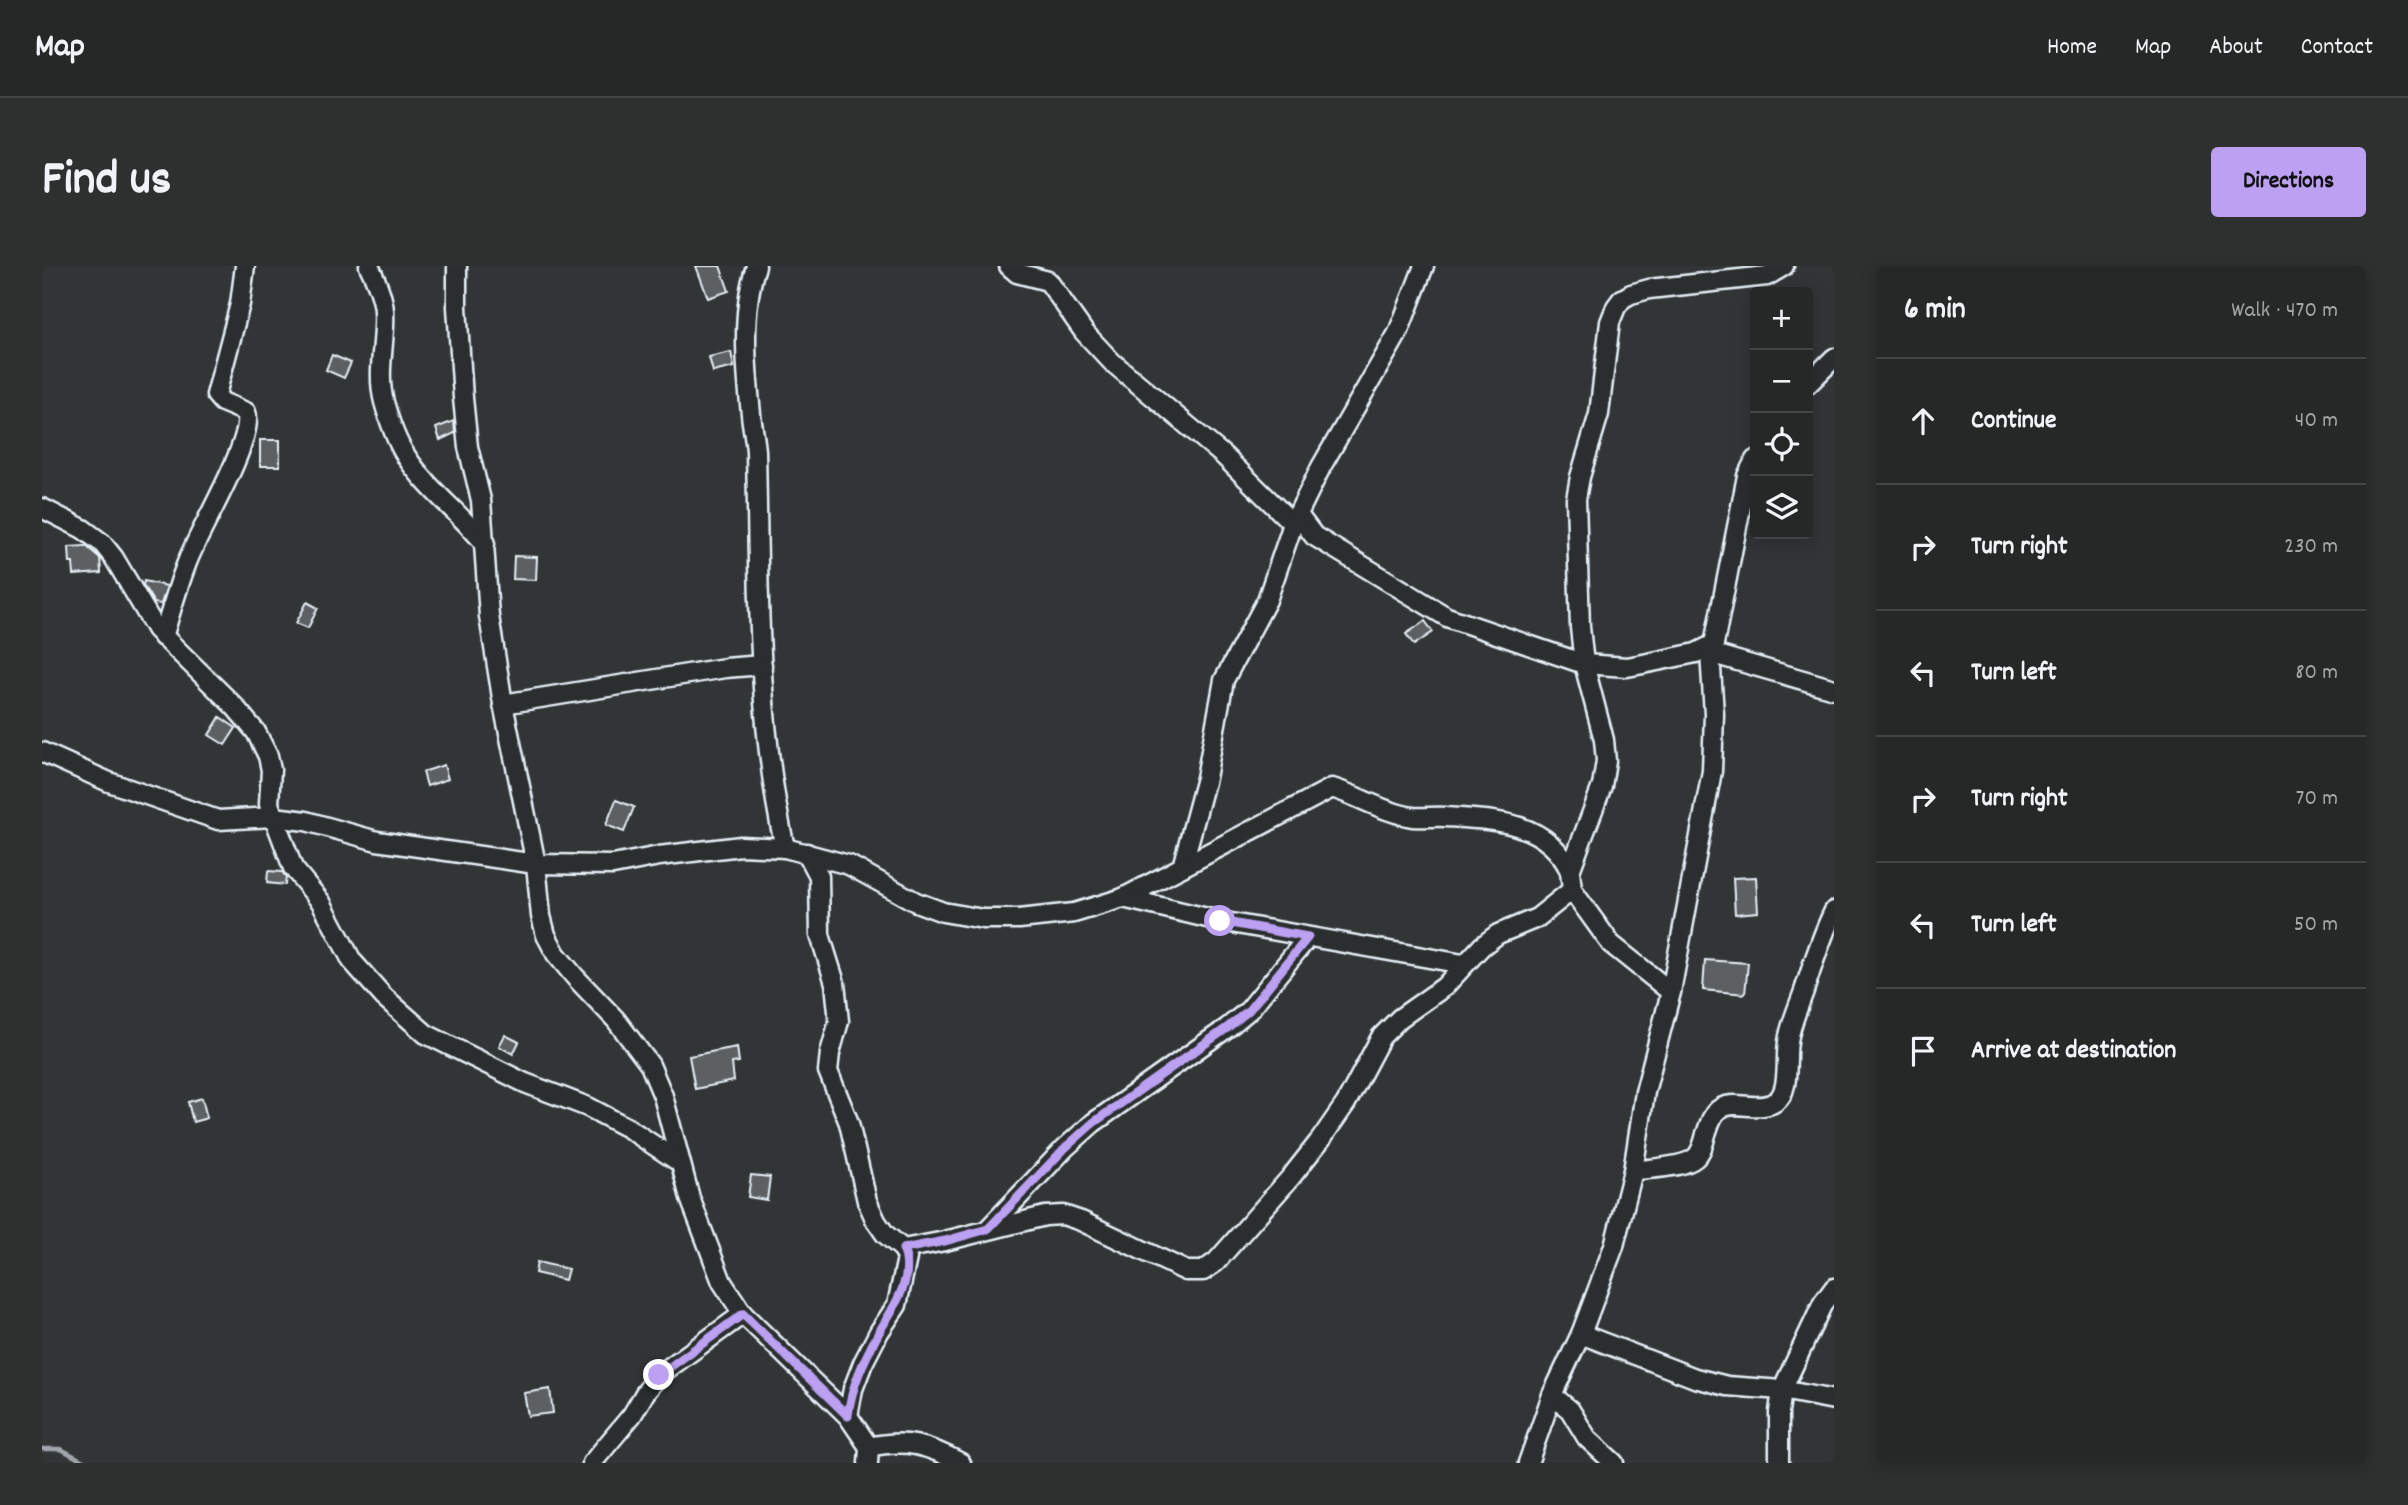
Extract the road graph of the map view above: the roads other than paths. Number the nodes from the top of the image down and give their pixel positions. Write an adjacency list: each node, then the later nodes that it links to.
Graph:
1 (246, 266): 14 (street)
2 (369, 266): 13 (street)
3 (457, 266): 13 (street)
4 (756, 266): 17 (street)
5 (1009, 266): 12 (street)
6 (1424, 266): 12 (street)
7 (1784, 266): 16 (street)
8 (1834, 358): 9 (street)
9 (1813, 379)
10 (1750, 470): 15 (street)
11 (42, 508): 14 (street)
12 (1295, 519): 16 (street); 25 (street)
13 (485, 544): 19 (street)
14 (163, 637): 21 (street)
15 (1712, 649): 16 (street); 18 (street); 32 (street)
16 (1584, 664): 26 (street)
17 (762, 665): 19 (street); 22 (street)
18 (1834, 689)
19 (503, 704): 24 (street)
20 (42, 752): 21 (street)
21 (274, 817): 24 (street); 33 (street)
22 (785, 848): 23 (street); 24 (street)
23 (807, 853): 28 (street); 36 (street)
24 (536, 864): 33 (street)
25 (1182, 867): 26 (street); 28 (street)
26 (1570, 871): 27 (street)
27 (1572, 890): 31 (street); 32 (street)
28 (1123, 898): 30 (street)
29 (1834, 911): 34 (street)
30 (1308, 937): 31 (street); 35 (street)
31 (1463, 964): 35 (street)
32 (1671, 992): 34 (street)
33 (679, 1162): 38 (street)
34 (1633, 1171): 39 (street)
35 (988, 1229): 36 (street)
36 (903, 1249): 43 (street)
37 (1834, 1288): 40 (street)
38 (743, 1314): 43 (street); 45 (street)
39 (1581, 1334): 40 (street); 41 (street)
40 (1782, 1390): 42 (street); 49 (street)
41 (1552, 1395): 47 (street); 48 (street)
42 (1834, 1400)
43 (848, 1416): 44 (street)
44 (869, 1455): 46 (street)
45 (592, 1463)
46 (961, 1463)
47 (1528, 1463)
48 (1614, 1463)
49 (1779, 1463)

